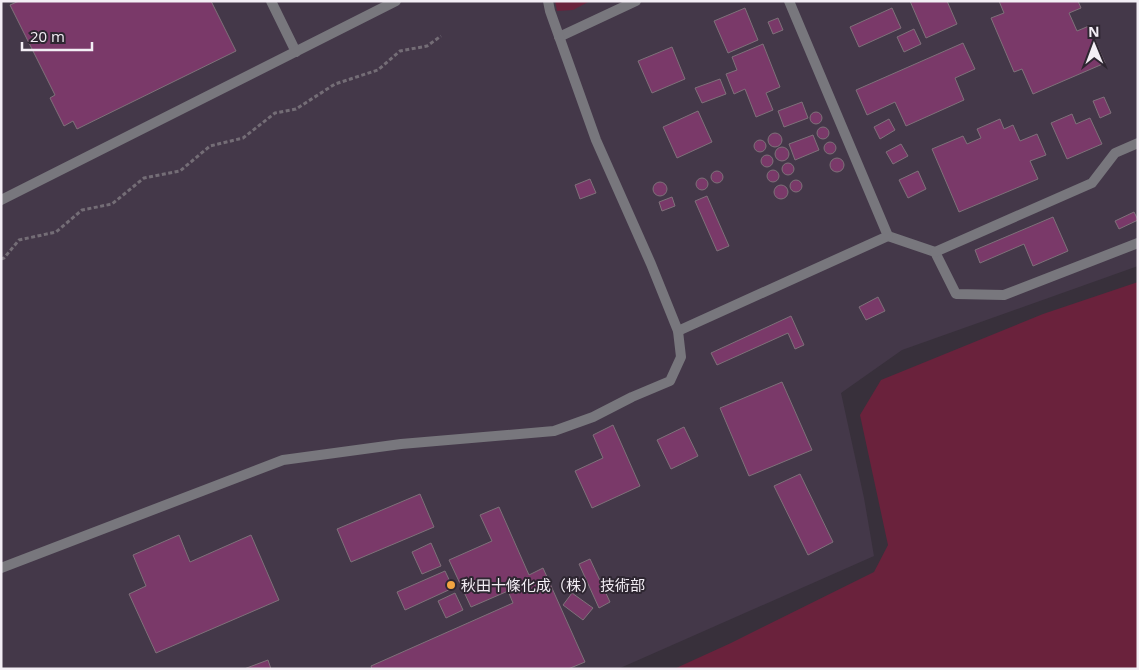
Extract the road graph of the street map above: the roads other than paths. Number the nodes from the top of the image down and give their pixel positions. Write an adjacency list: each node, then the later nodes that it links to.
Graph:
1 (271, 1): 7 (street)
2 (396, 1): 7 (street)
3 (548, 1): 6 (street)
4 (636, 1): 6 (street)
5 (789, 1): 10 (street)
6 (559, 37): 13 (street)
7 (296, 52): 9 (street)
8 (1138, 143): 12 (street)
9 (1, 200)
10 (888, 236): 12 (street); 13 (street)
11 (1138, 243): 12 (street)
12 (935, 252)
13 (678, 330): 14 (street)
14 (1, 568)

